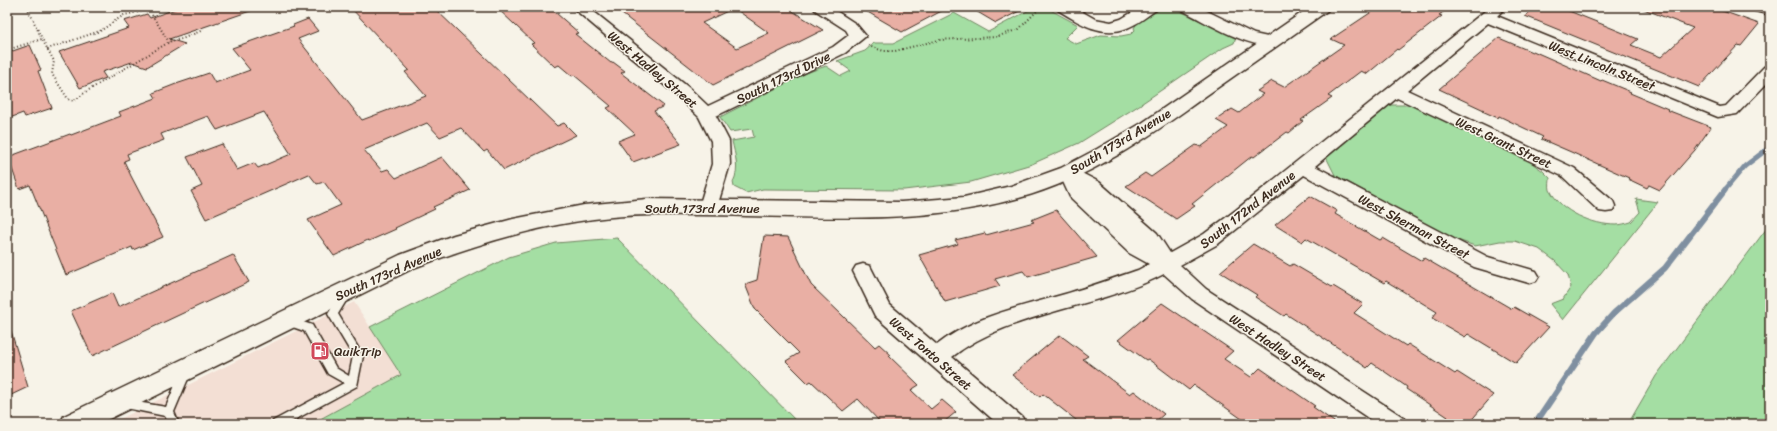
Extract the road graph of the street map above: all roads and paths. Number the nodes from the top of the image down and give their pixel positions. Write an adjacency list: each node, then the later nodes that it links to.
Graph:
1 (27, 7): 16 (path)
2 (163, 7): 20 (path)
3 (579, 7): 24 (street, West Hadley Street)
4 (820, 7): 17 (street)
5 (1041, 7): 17 (path)
6 (1063, 7): 7 (street)
7 (1151, 7)
8 (1187, 7): 19 (street)
9 (1215, 7): 19 (street)
10 (1321, 7): 19 (street, South 173rd Avenue)
11 (1757, 7): 12 (street)
12 (1770, 11)
13 (1493, 12): 22 (street, West Lincoln Street); 23 (street, South 172nd Avenue)
14 (152, 15): 18 (path)
15 (203, 30): 18 (path)
16 (42, 39): 20 (path); 21 (path)
17 (863, 41): 24 (street, South 173rd Drive)
18 (169, 42): 20 (path)
19 (1272, 42): 26 (street, South 173rd Avenue)
20 (47, 48)
21 (7, 50)
22 (1770, 70)
23 (1395, 91): 25 (street, South 172nd Avenue); 27 (street, West Grant Street)
24 (706, 114): 28 (street, West Hadley Street)
25 (1302, 166): 29 (street, South 172nd Avenue); 31 (street, West Sherman Street)
26 (1068, 173): 28 (street, South 173rd Avenue); 29 (street, West Hadley Street)
27 (1606, 206)
28 (708, 207): 32 (street, South 173rd Avenue)
29 (1166, 264): 34 (street, South 172nd Avenue); 43 (street, West Hadley Street)
30 (863, 271): 34 (street, West Tonto Street)
31 (1529, 276)
32 (349, 290): 33 (street, South 173rd Avenue); 36 (lane)
33 (287, 320): 35 (street, South 173rd Avenue); 36 (lane)
34 (937, 357): 42 (street, West Tonto Street)
35 (187, 369): 37 (street, South 173rd Avenue); 38 (lane)
36 (353, 383): 41 (lane)
37 (118, 402): 38 (lane); 39 (street, South 173rd Avenue)
38 (169, 412): 40 (lane)
39 (73, 424)
40 (174, 424)
41 (277, 424)
42 (1014, 424)
43 (1395, 424)

